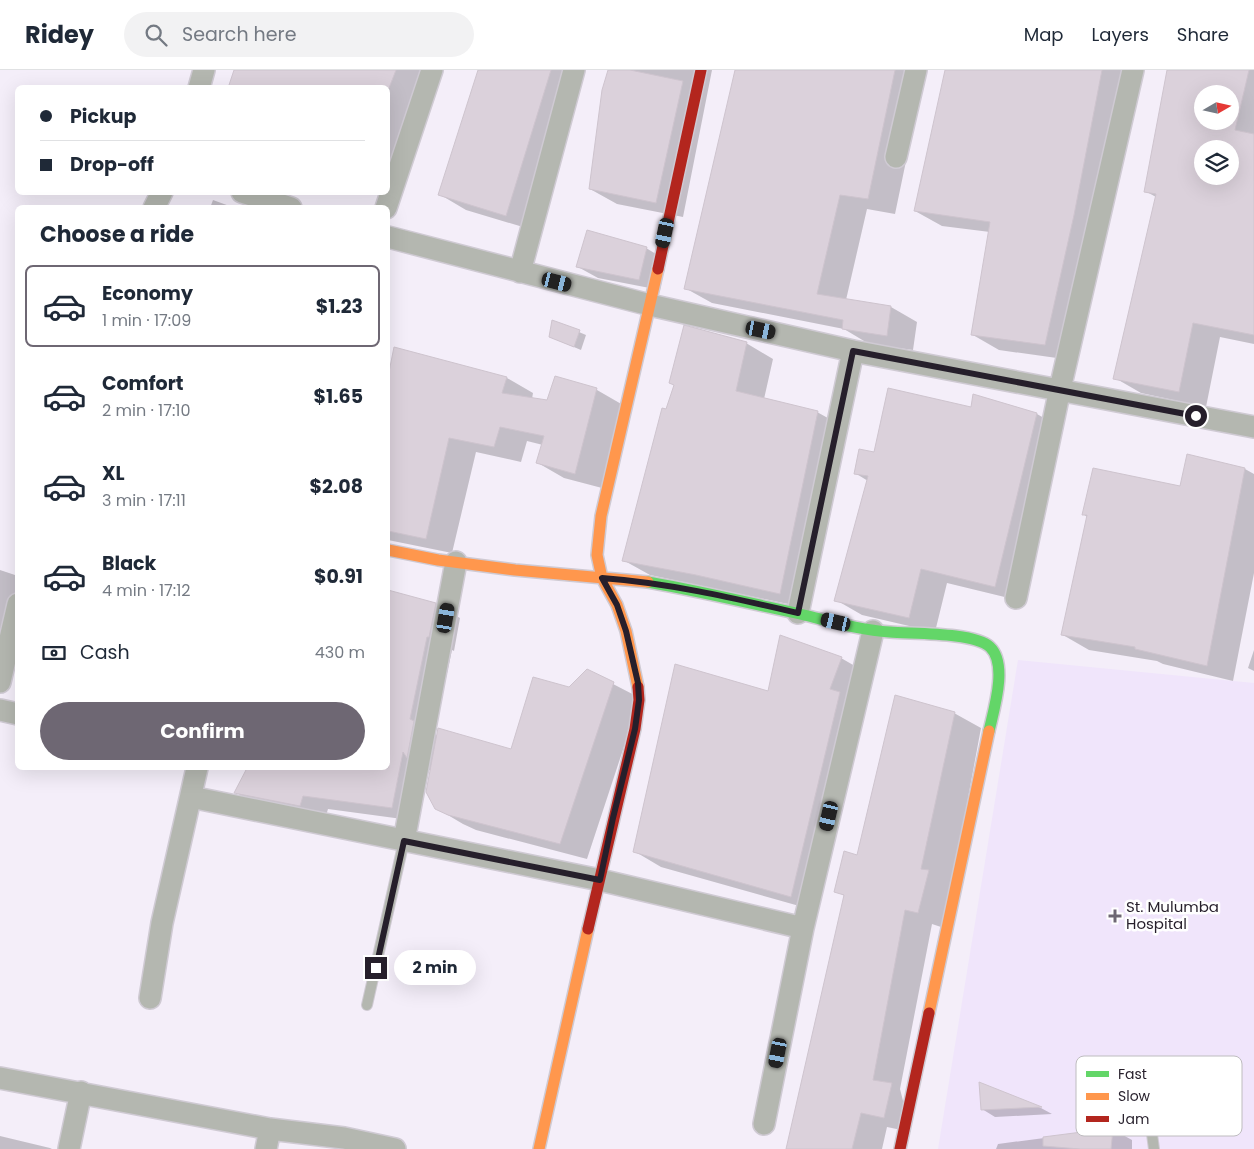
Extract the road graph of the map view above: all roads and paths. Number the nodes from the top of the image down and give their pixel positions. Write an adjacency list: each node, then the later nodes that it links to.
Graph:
1 (204, 70): 7 (street)
2 (432, 70): 11 (street)
3 (574, 70): 13 (street)
4 (701, 70): 14 (street)
5 (916, 70): 8 (street)
6 (1133, 70): 16 (street)
7 (200, 85)
8 (896, 156)
9 (251, 195): 10 (street)
10 (282, 205)
11 (387, 205)
12 (390, 238): 13 (street)
13 (520, 272): 14 (street)
14 (650, 305): 15 (street); 20 (street)
15 (853, 351): 16 (street); 22 (street)
16 (1060, 389): 17 (street); 21 (street)
17 (1254, 427)
18 (390, 550): 19 (street)
19 (456, 562): 20 (street); 30 (street)
20 (602, 578): 22 (street); 31 (street)
21 (1016, 598)
22 (798, 613): 24 (street)
23 (15, 617): 25 (street)
24 (873, 631): 32 (street); 43 (street)
25 (0, 682)
26 (0, 710): 27 (street)
27 (15, 713)
28 (197, 770): 29 (street)
29 (191, 797): 30 (street); 33 (street)
30 (404, 841): 31 (street); 34 (lane)
31 (600, 880): 32 (street); 42 (street)
32 (803, 928): 37 (street)
33 (150, 998)
34 (367, 1005)
35 (0, 1078): 36 (street)
36 (81, 1092): 39 (street); 40 (street)
37 (764, 1124)
38 (1152, 1136): 44 (lane)
39 (268, 1139): 41 (street)
40 (69, 1149)
41 (395, 1149)
42 (539, 1149)
43 (900, 1149)
44 (1154, 1149)

